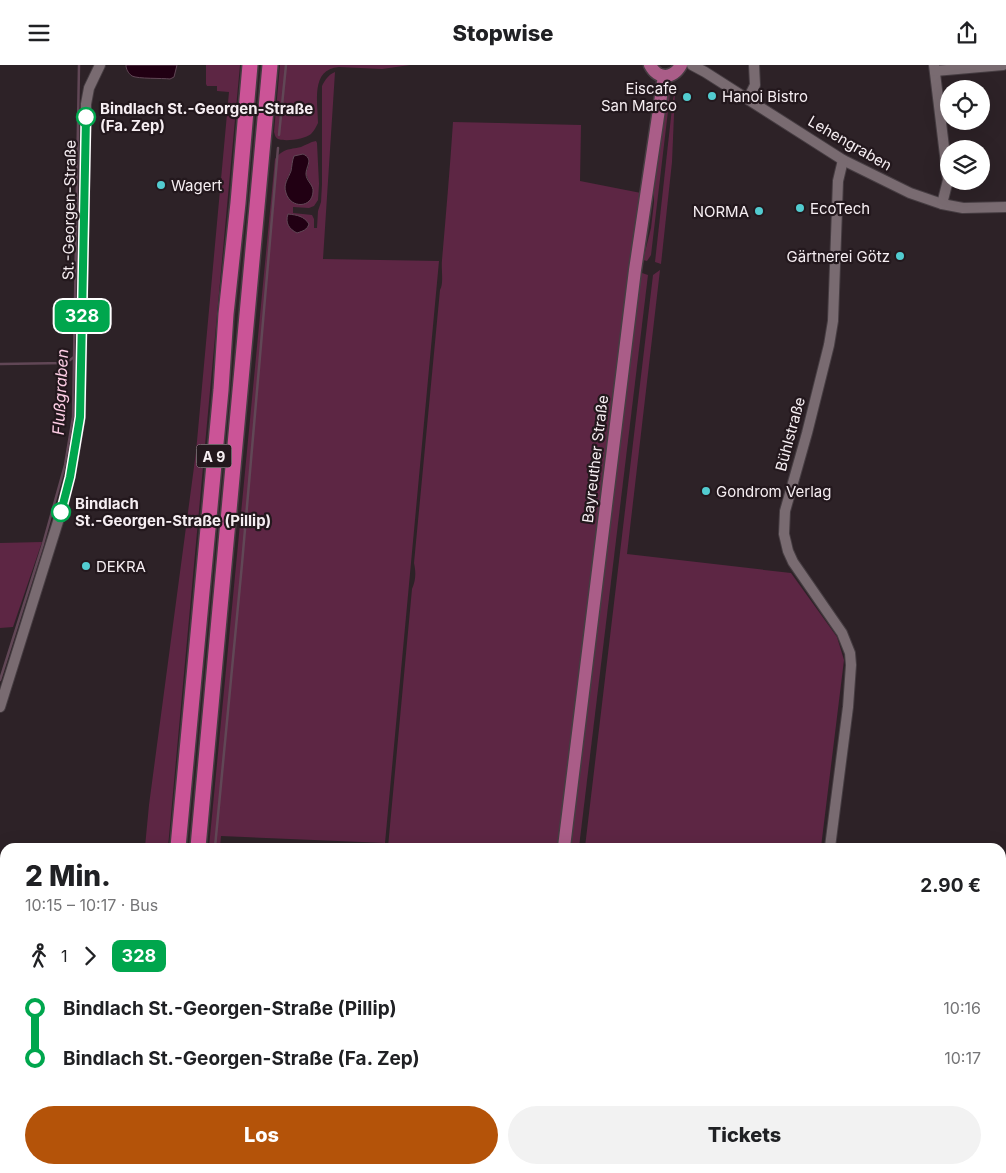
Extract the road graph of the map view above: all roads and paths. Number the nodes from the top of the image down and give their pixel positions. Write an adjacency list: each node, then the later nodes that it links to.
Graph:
1 (100, 65): 15 (street, St.-Georgen-Straße)
2 (250, 65): 16 (highway, A 9)
3 (270, 65): 17 (highway, A 9)
4 (650, 65): 10 (main road)
5 (681, 65): 10 (main road)
6 (692, 65): 11 (street, Lehengraben)
7 (754, 65): 11 (street)
8 (1003, 65): 9 (street)
9 (934, 68): 13 (street)
10 (664, 76): 18 (main road, Bayreuther Straße)
11 (748, 99): 12 (street, Lehengraben)
12 (843, 160): 13 (street, Lehengraben); 19 (street, Bühlstraße)
13 (942, 204): 14 (street, Lehengraben)
14 (1006, 207)
15 (0, 707)
16 (178, 843)
17 (198, 843)
18 (564, 843)
19 (831, 843)

